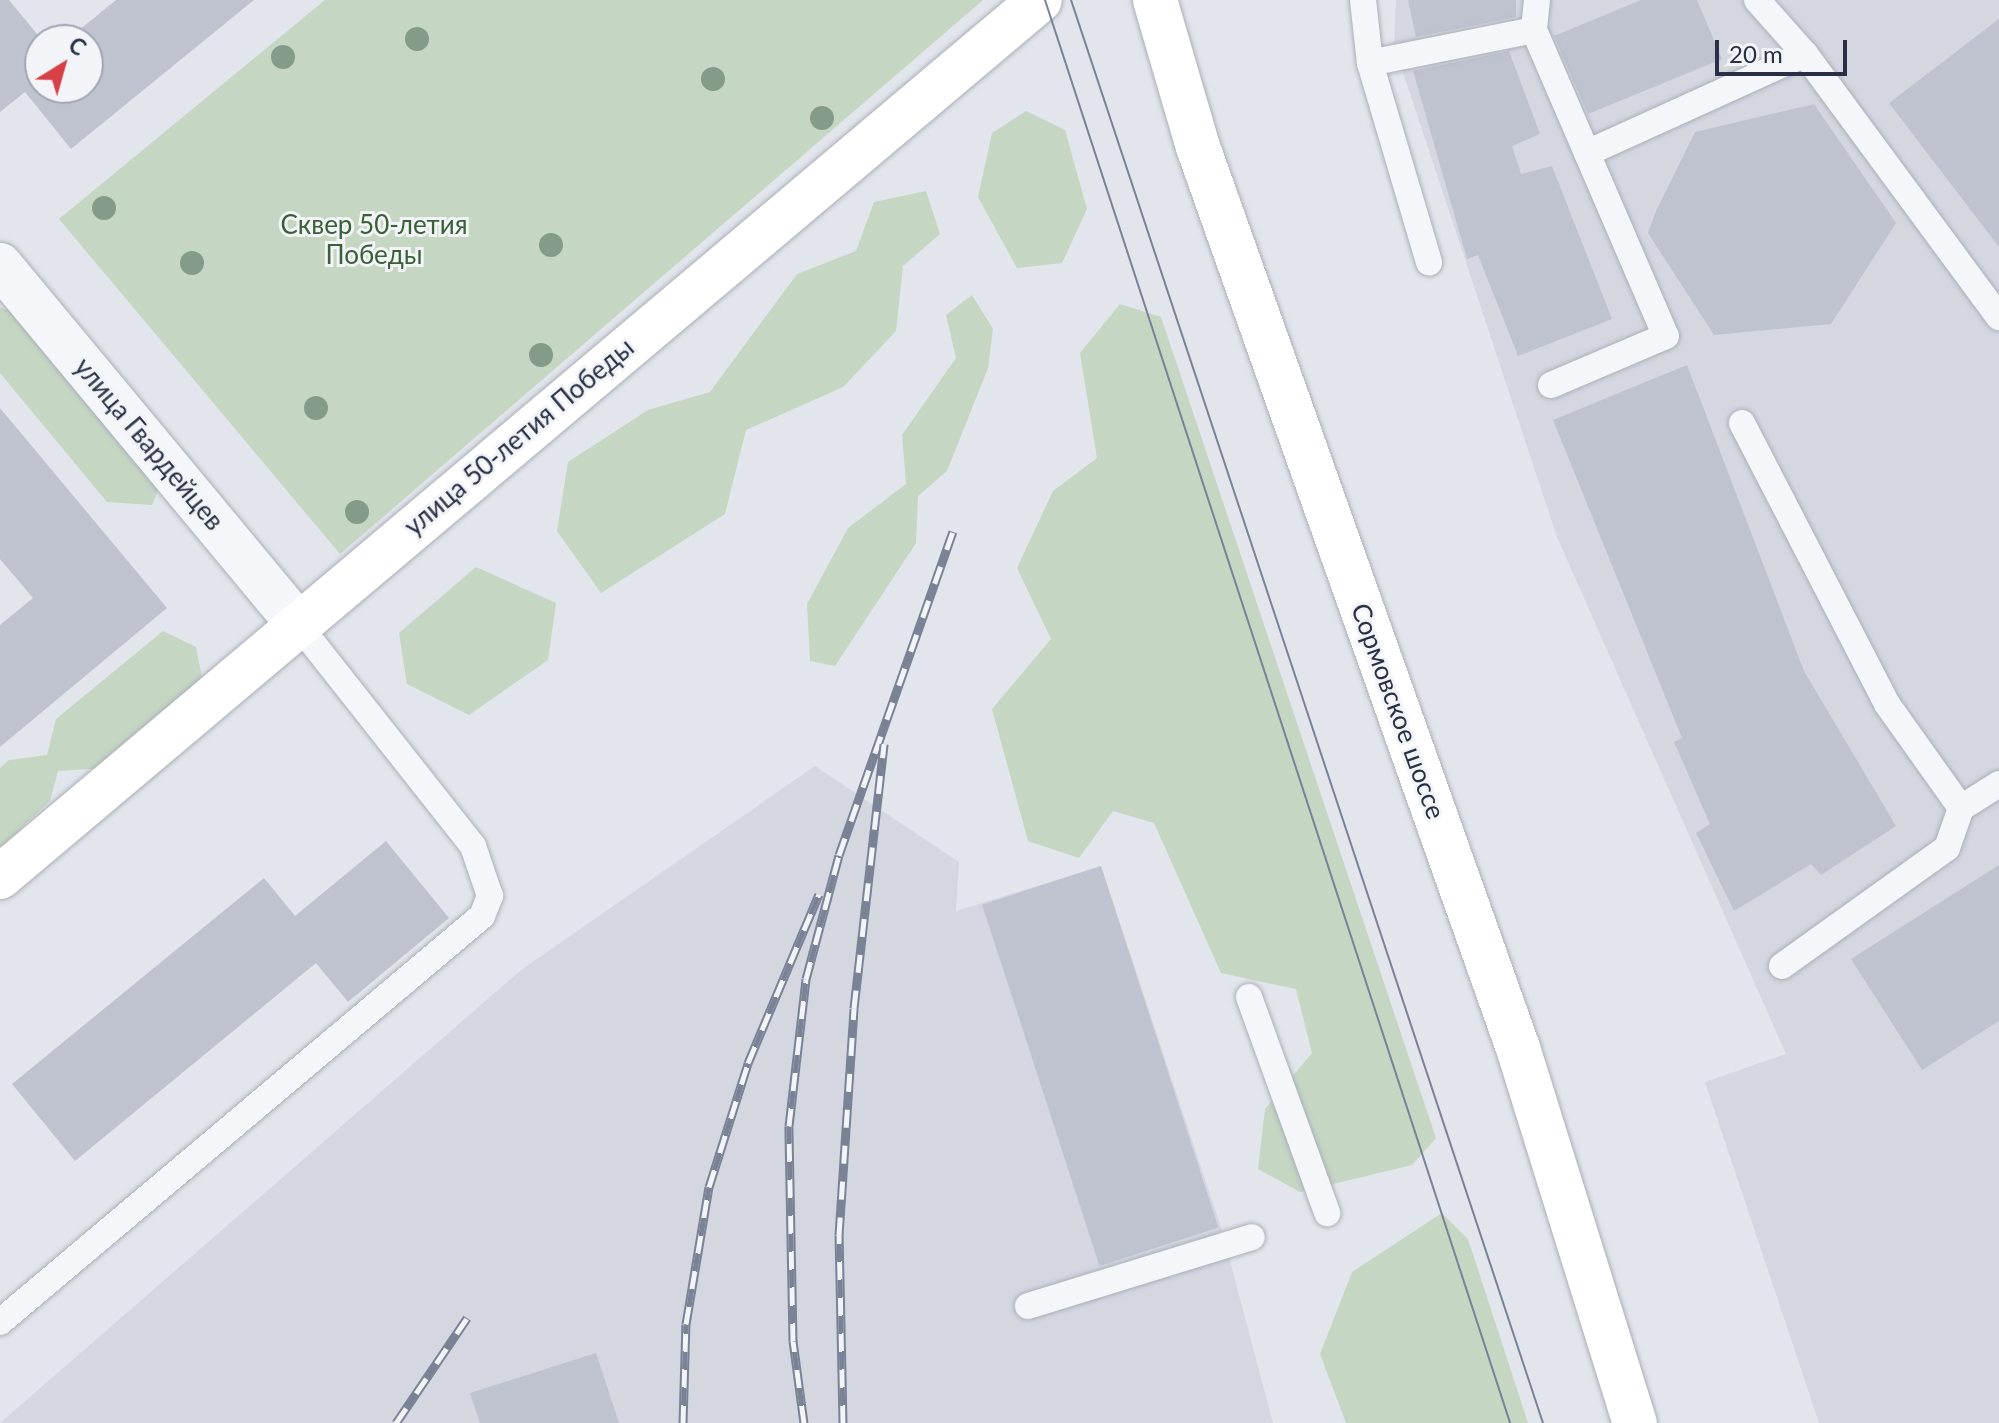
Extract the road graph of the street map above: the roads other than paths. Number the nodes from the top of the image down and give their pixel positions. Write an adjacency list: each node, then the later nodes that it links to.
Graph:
1 (1040, 0): 14 (main road, улица 50-летия Победы)
2 (1155, 0): 24 (main road, Сормовское шоссе)
3 (1363, 0): 7 (lane)
4 (1757, 0): 6 (lane)
5 (1539, 8): 7 (lane); 8 (lane)
6 (1805, 54): 8 (lane); 11 (lane)
7 (1370, 63): 9 (lane)
8 (1587, 153): 12 (lane)
9 (1429, 262)
10 (0, 265): 14 (street, улица Гвардейцев)
11 (1999, 317)
12 (1551, 385)
13 (1742, 423): 16 (lane)
14 (297, 623): 17 (main road, улица 50-летия Победы); 23 (lane)
15 (1999, 784): 16 (lane)
16 (1961, 808): 18 (lane)
17 (0, 877)
18 (1782, 966)
19 (1249, 997): 20 (lane)
20 (1327, 1213)
21 (1252, 1237): 22 (lane)
22 (1028, 1306)
23 (0, 1322)
24 (1635, 1423)

